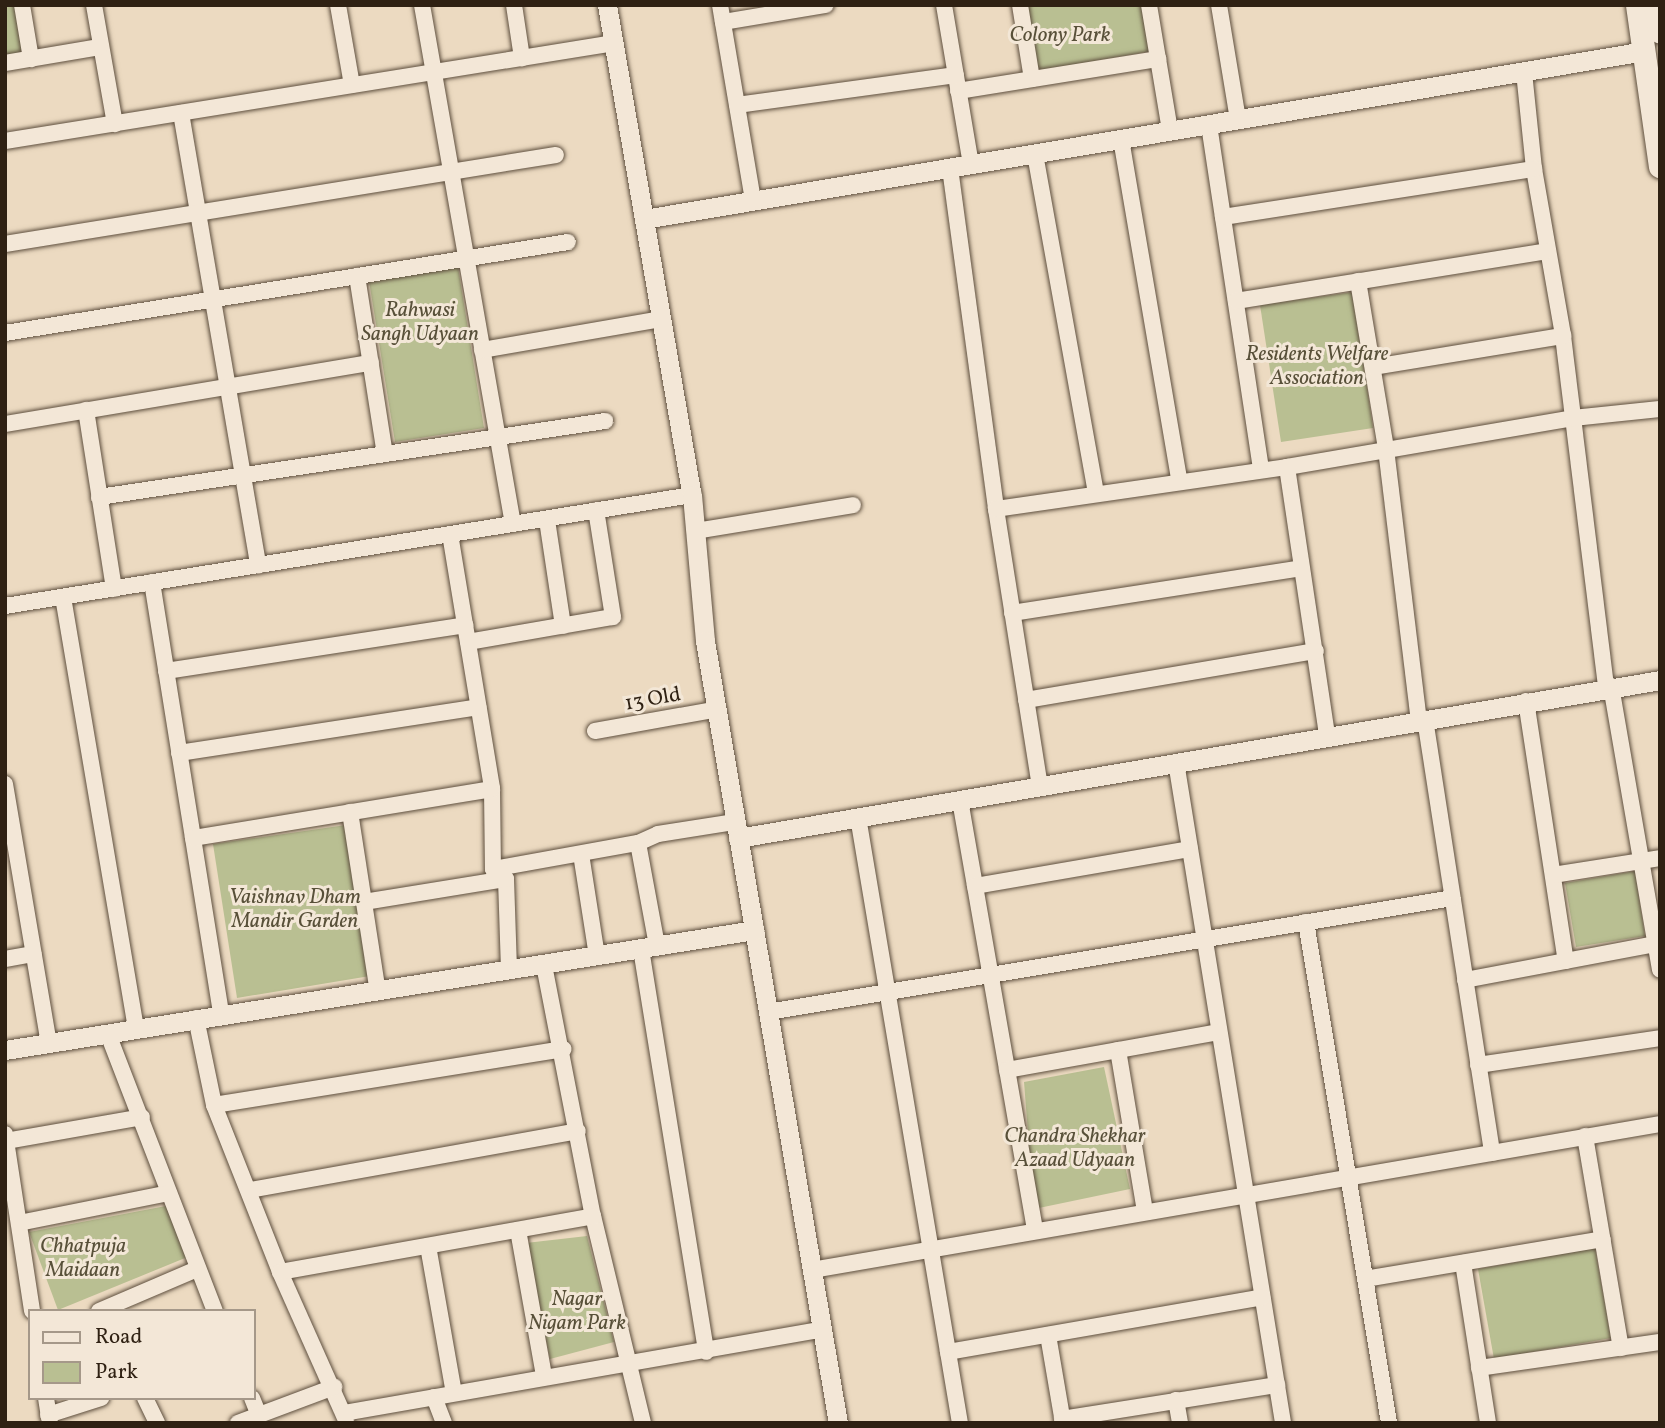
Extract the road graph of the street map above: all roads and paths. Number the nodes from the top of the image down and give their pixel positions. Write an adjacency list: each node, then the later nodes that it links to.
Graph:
1 (22, 5): 20 (street)
2 (94, 5): 18 (street)
3 (338, 5): 27 (street)
4 (422, 5): 23 (street)
5 (514, 5): 19 (street)
6 (607, 5): 16 (street)
7 (826, 5): 14 (street)
8 (944, 5): 26 (street)
9 (1020, 5): 25 (street)
10 (1149, 5): 21 (street)
11 (1219, 5): 30 (street)
12 (1637, 5): 17 (main road)
13 (1655, 5): 15 (main road)
14 (721, 13): 28 (street)
15 (1660, 32)
16 (614, 43): 19 (street); 46 (street)
17 (1652, 45): 24 (street); 39 (main road)
18 (100, 47): 20 (street); 31 (street)
19 (522, 58): 23 (street)
20 (31, 59): 22 (street)
21 (1158, 59): 25 (street); 33 (street)
22 (5, 63)
23 (433, 72): 27 (street); 42 (street)
24 (1524, 72): 30 (street); 41 (street)
25 (1032, 79): 26 (street)
26 (957, 83): 28 (street); 38 (street)
27 (352, 85): 29 (street)
28 (737, 105): 43 (street)
29 (181, 113): 31 (street); 44 (street)
30 (1238, 120): 32 (street)
31 (116, 124): 35 (street)
32 (1209, 125): 33 (street); 45 (street)
33 (1171, 131): 34 (street)
34 (1121, 139): 36 (street); 73 (street)
35 (5, 141)
36 (1035, 154): 38 (street); 74 (street)
37 (556, 155): 42 (street)
38 (971, 164): 40 (street)
39 (1660, 166)
40 (950, 168): 43 (street); 78 (street)
41 (1534, 169): 45 (street); 49 (street)
42 (450, 172): 44 (street); 50 (street)
43 (753, 201): 46 (street)
44 (198, 213): 48 (street); 53 (street)
45 (1223, 217): 54 (street)
46 (644, 219): 55 (street)
47 (568, 242): 50 (street)
48 (5, 244)
49 (1547, 251): 52 (street); 57 (street)
50 (466, 258): 51 (street); 58 (street)
51 (357, 276): 53 (street); 59 (street)
52 (1358, 281): 54 (street); 60 (street)
53 (213, 299): 56 (street); 61 (street)
54 (1236, 301): 71 (street)
55 (661, 319): 58 (street); 75 (street)
56 (5, 333)
57 (1563, 336): 60 (street); 64 (street)
58 (482, 350): 67 (street)
59 (371, 363): 61 (street); 69 (street)
60 (1373, 367): 68 (street)
61 (228, 387): 63 (street); 72 (street)
62 (1660, 409): 64 (street)
63 (86, 410): 66 (street); 76 (street)
64 (1573, 418): 68 (street); 97 (street)
65 (605, 421): 67 (street)
66 (5, 424)
67 (497, 437): 69 (street); 81 (street)
68 (1386, 449): 70 (street); 102 (street)
69 (385, 454): 72 (street)
70 (1287, 467): 71 (street); 85 (street)
71 (1261, 469): 73 (street)
72 (243, 476): 76 (street); 84 (street)
73 (1179, 480): 74 (street)
74 (1096, 494): 78 (street)
75 (692, 495): 79 (street); 82 (street)
76 (99, 497): 87 (street)
77 (853, 505): 82 (street)
78 (996, 509): 90 (street)
79 (596, 510): 80 (street); 92 (street)
80 (547, 520): 81 (street); 92 (street)
81 (513, 524): 83 (street)
82 (695, 531): 101 (street)
83 (450, 534): 84 (street); 91 (street)
84 (258, 565): 86 (street)
85 (1302, 568): 90 (street); 94 (street)
86 (152, 582): 87 (street); 95 (street)
87 (114, 589): 88 (street)
88 (63, 597): 89 (street); 145 (street)
89 (5, 606)
90 (1012, 613): 98 (street)
91 (465, 625): 93 (street); 95 (street)
92 (563, 626): 93 (street)
93 (468, 642): 100 (street)
94 (1316, 651): 98 (street); 104 (street)
95 (166, 671): 105 (street)
96 (1660, 680): 97 (street)
97 (1609, 687): 99 (street); 119 (street)
98 (1026, 700): 108 (street)
99 (1526, 701): 102 (street); 122 (street)
100 (478, 708): 105 (street); 109 (street)
101 (718, 709): 103 (street, 13 Old); 113 (street)
102 (1422, 719): 104 (street); 124 (street)
103 (595, 731)
104 (1327, 736): 106 (street)
105 (179, 753): 114 (street)
106 (1176, 762): 108 (street); 116 (street)
107 (5, 784): 120 (street)
108 (1040, 786): 110 (street)
109 (492, 789): 111 (street); 121 (street)
110 (960, 800): 112 (street); 123 (street)
111 (350, 812): 114 (street); 125 (street)
112 (858, 817): 113 (street); 141 (street)
113 (737, 830): 115 (street); 127 (street)
114 (193, 838): 143 (street)
115 (638, 844): 117 (street); 130 (street)
116 (1190, 849): 123 (street); 128 (street)
117 (581, 853): 121 (street); 132 (street)
118 (1660, 858): 119 (street)
119 (1641, 860): 122 (street); 129 (street)
120 (12, 870): 131 (street)
121 (499, 874): 125 (street); 137 (street)
122 (1553, 875): 134 (street)
123 (975, 886): 138 (street)
124 (1452, 898): 126 (street); 139 (street)
125 (364, 902): 140 (street)
126 (1306, 922): 128 (street); 162 (street)
127 (754, 930): 130 (street); 142 (street)
128 (1204, 939): 138 (street); 146 (street)
129 (1655, 944): 134 (street); 136 (street)
130 (649, 948): 132 (street); 187 (street)
131 (34, 954): 133 (street); 149 (street)
132 (597, 956): 135 (street)
133 (5, 959)
134 (1566, 961): 139 (street)
135 (544, 965): 137 (street); 150 (street)
136 (1660, 970)
137 (509, 971): 140 (street)
138 (990, 975): 141 (street); 154 (street)
139 (1465, 980): 153 (street)
140 (377, 987): 143 (street)
141 (887, 992): 142 (street); 173 (street)
142 (768, 1012): 176 (street)
143 (221, 1014): 144 (street)
144 (196, 1018): 145 (street); 155 (street)
145 (136, 1028): 147 (street)
146 (1219, 1032): 151 (street); 165 (street)
147 (108, 1034): 149 (street); 156 (street)
148 (1660, 1038): 153 (street)
149 (49, 1043): 152 (street)
150 (564, 1049): 155 (street); 158 (street)
151 (1118, 1050): 154 (street); 166 (street)
152 (5, 1051)
153 (1478, 1065): 161 (street)
154 (1007, 1070): 170 (street)
155 (214, 1105): 163 (street)
156 (142, 1117): 160 (street); 164 (street)
157 (1660, 1124): 159 (street)
158 (578, 1131): 163 (street); 167 (street)
159 (1585, 1136): 161 (street); 171 (street)
160 (6, 1137): 168 (street)
161 (1492, 1153): 162 (street)
162 (1348, 1177): 165 (street); 178 (street)
163 (250, 1190): 177 (street)
164 (169, 1193): 168 (street); 175 (street)
165 (1245, 1195): 166 (street); 179 (street)
166 (1145, 1212): 170 (street)
167 (593, 1216): 169 (street); 189 (street)
168 (19, 1223): 180 (street)
169 (518, 1230): 172 (street); 191 (street)
170 (1035, 1231): 173 (street)
171 (1603, 1239): 174 (street); 186 (street)
172 (428, 1246): 177 (street); 194 (street)
173 (931, 1249): 176 (street); 188 (street)
174 (1463, 1263): 178 (street); 190 (street)
175 (197, 1269): 181 (street); 182 (street)
176 (812, 1270): 183 (street)
177 (279, 1272): 193 (street)
178 (1365, 1279): 213 (street)
179 (1262, 1297): 184 (street); 192 (street)
180 (32, 1309)
181 (107, 1309)
182 (214, 1309)
183 (822, 1330): 187 (street); 209 (street)
184 (1048, 1335): 188 (street); 204 (street)
185 (1660, 1342): 186 (street)
186 (1621, 1348): 190 (street)
187 (706, 1352): 189 (street)
188 (948, 1352): 210 (street)
189 (631, 1360): 191 (street); 208 (street)
190 (1479, 1368): 214 (street)
191 (544, 1376): 194 (street)
192 (1277, 1385): 200 (street); 212 (street)
193 (334, 1387): 201 (street); 202 (street)
194 (454, 1393): 195 (street)
195 (434, 1397): 202 (street); 207 (street)
196 (46, 1400): 203 (street)
197 (97, 1400): 203 (street)
198 (146, 1400): 205 (street)
199 (253, 1400): 201 (street)
200 (1176, 1401): 204 (street); 211 (street)
201 (259, 1415): 206 (street)
202 (345, 1418)
203 (49, 1419)
204 (1063, 1421)
205 (157, 1423)
206 (238, 1423)
207 (444, 1423)
208 (643, 1423)
209 (838, 1423)
210 (960, 1423)
211 (1180, 1423)
212 (1283, 1423)
213 (1389, 1423)
214 (1488, 1423)

